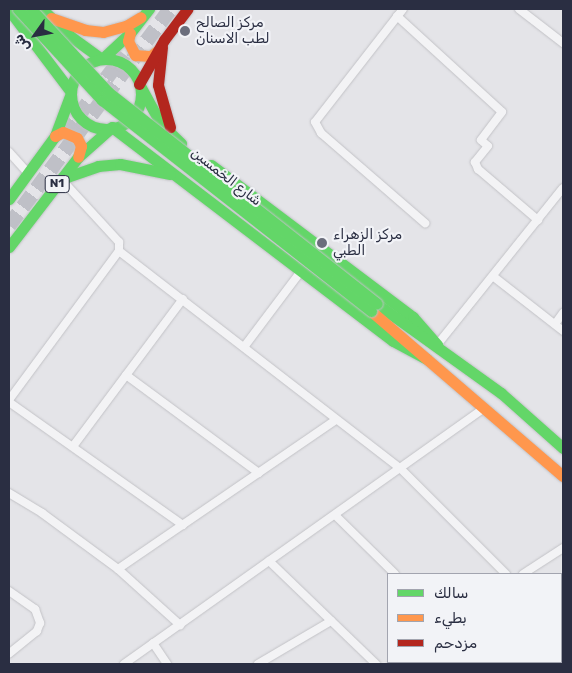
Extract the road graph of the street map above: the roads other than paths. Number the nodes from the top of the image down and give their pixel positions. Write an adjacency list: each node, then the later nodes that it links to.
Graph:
1 (18, 9): 37 (main road, شارع الخمسين, bridge)
2 (30, 9): 37 (main road, شارع الخمسين, bridge)
3 (42, 9): 10 (main road)
4 (187, 9): 13 (main road)
5 (403, 9): 9 (street)
6 (520, 9): 14 (street)
7 (9, 10): 12 (main road)
8 (147, 11): 10 (main road); 11 (main road)
9 (397, 16): 30 (street); 31 (street)
10 (51, 18): 12 (main road); 16 (main road)
11 (130, 33): 15 (main road); 16 (main road)
12 (28, 34): 18 (main road)
13 (164, 40): 15 (main road); 21 (main road)
14 (563, 43)
15 (157, 51): 17 (main road)
16 (102, 59): 17 (main road); 18 (main road)
17 (139, 84): 19 (main road); 21 (main road, شارع الخمسين)
18 (72, 92): 19 (main road); 20 (main road, N1)
19 (112, 127): 23 (main road, N1); 24 (main road, شارع الخمسين)
20 (55, 136): 23 (main road); 25 (main road, N1)
21 (178, 141): 24 (main road); 41 (main road, شارع الخمسين)
22 (9, 152): 25 (street)
23 (78, 157): 27 (main road, N1)
24 (161, 165): 26 (main road, شارع الخمسين)
25 (28, 174): 29 (main road, N1)
26 (173, 175): 27 (main road); 34 (main road, شارع الخمسين)
27 (61, 179): 32 (main road, N1); 33 (street)
28 (563, 188): 30 (street)
29 (9, 199)
30 (538, 220): 35 (street)
31 (425, 223)
32 (9, 247)
33 (119, 251): 36 (street); 45 (street)
34 (301, 271): 42 (street); 43 (main road, شارع الخمسين)
35 (494, 277): 39 (street); 41 (street)
36 (183, 299): 42 (street); 44 (street)
37 (374, 307): 41 (main road, شارع الخمسين); 43 (main road, شارع الخمسين)
38 (563, 313): 39 (street)
39 (554, 324): 40 (street)
40 (563, 331)
41 (437, 345): 49 (main road, شارع الخمسين)
42 (244, 347): 47 (street)
43 (427, 359): 46 (main road, شارع الخمسين)
44 (126, 375): 48 (street); 51 (street)
45 (9, 401): 48 (street)
46 (484, 408): 50 (street); 52 (main road, شارع الخمسين)
47 (336, 420): 50 (street); 51 (street)
48 (74, 445): 55 (street)
49 (563, 448)
50 (400, 468): 54 (street); 60 (street)
51 (258, 474): 55 (street)
52 (563, 476)
53 (9, 493): 58 (street)
54 (335, 515): 57 (street); 59 (street)
55 (183, 525): 58 (street)
56 (563, 548): 61 (street)
57 (269, 561): 63 (street); 64 (street)
58 (118, 569): 64 (street)
59 (394, 573)
60 (505, 573)
61 (525, 573)
62 (9, 591): 66 (street)
63 (331, 621): 67 (street); 71 (street)
64 (180, 624): 65 (street)
65 (153, 644): 68 (street); 69 (street)
66 (9, 654)
67 (270, 661): 70 (street)
68 (124, 664)
69 (167, 664)
70 (258, 664)
71 (376, 664)

